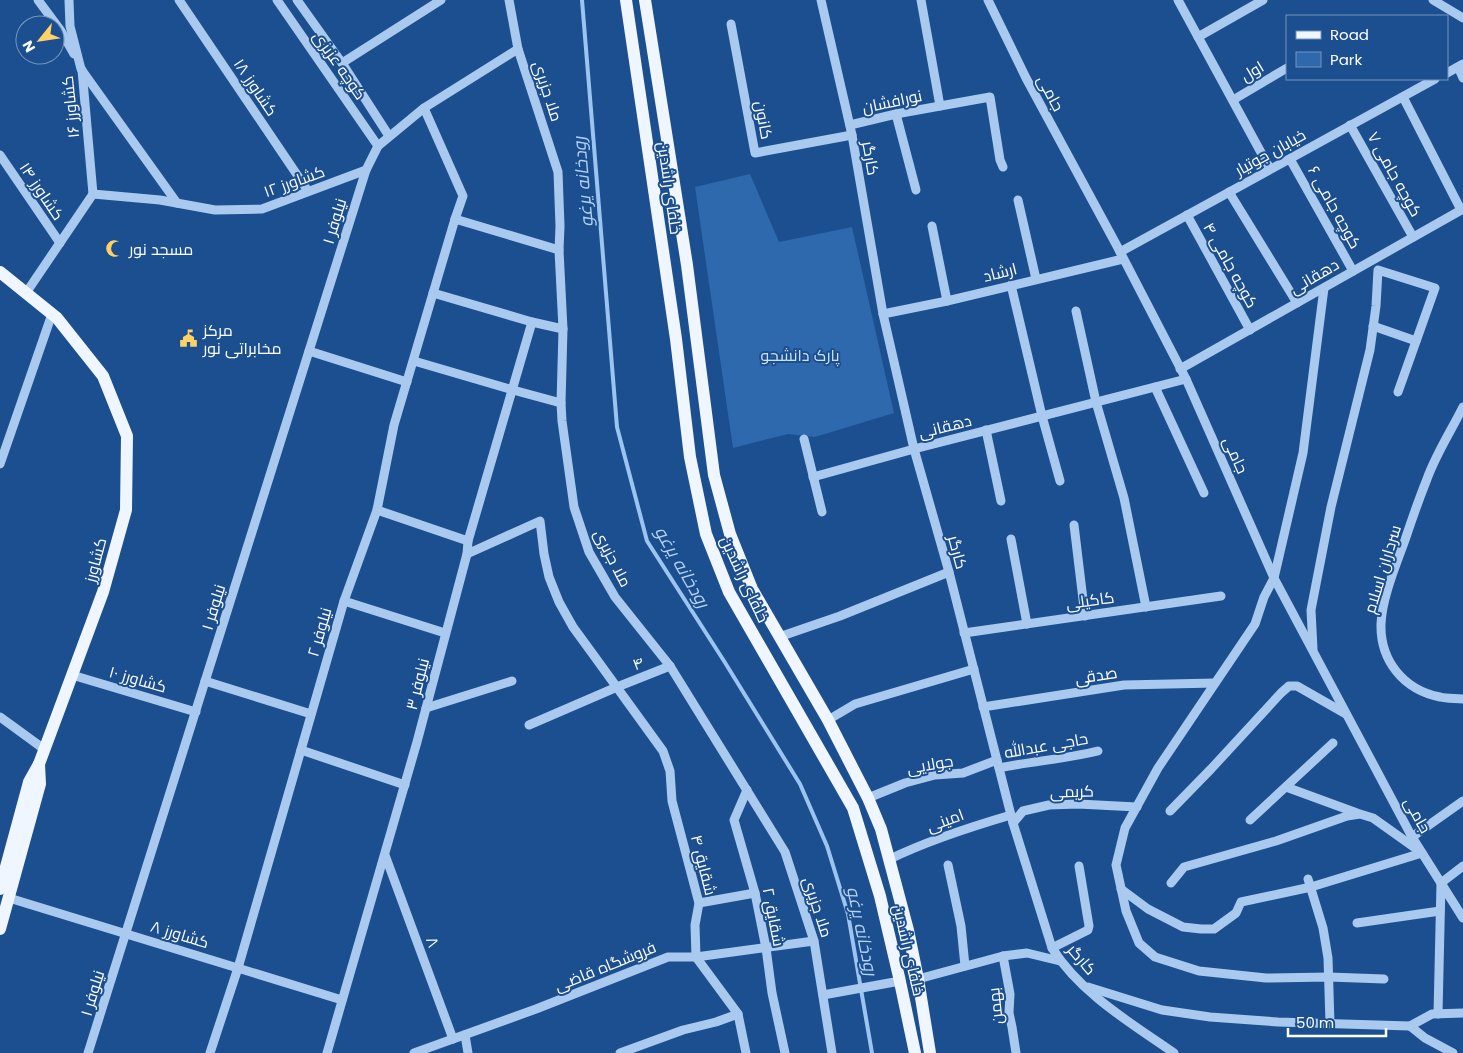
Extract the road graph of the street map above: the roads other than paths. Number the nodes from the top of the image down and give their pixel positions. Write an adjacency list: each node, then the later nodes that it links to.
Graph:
1 (38, 0): 22 (street, کشاورز ۱۶)
2 (70, 0): 22 (street)
3 (178, 0): 43 (street, کشاورز ۱۸)
4 (277, 0): 36 (street, کوچه عزیزی)
5 (297, 0): 20 (street)
6 (441, 0): 20 (street)
7 (509, 0): 19 (street, ملا جزیری)
8 (626, 0): 173 (main road, خلفای راشدین)
9 (645, 0): 110 (main road)
10 (821, 0): 32 (street, کارگر)
11 (921, 0): 29 (street)
12 (988, 0): 55 (street, جامی)
13 (1178, 0): 18 (street)
14 (1263, 0): 18 (street)
15 (1433, 0): 16 (street)
16 (1463, 18)
17 (731, 24): 34 (street, کانون)
18 (1198, 37): 28 (street)
19 (518, 49): 30 (street); 54 (street, ملا جزیری)
20 (342, 63): 35 (street)
21 (1460, 65): 24 (street); 25 (street)
22 (82, 69): 45 (street, کشاورز ۱۶); 47 (street)
23 (1286, 69): 28 (street, اول)
24 (1448, 72)
25 (1463, 78)
26 (1434, 80): 27 (street, خیابان جوتیار)
27 (1403, 97): 33 (street, خیابان جوتیار); 48 (street)
28 (1233, 100): 40 (street)
29 (940, 106): 31 (street, نورافشان); 39 (street, نورافشان)
30 (424, 108): 35 (street); 50 (street, نیلوفر ۲)
31 (896, 114): 32 (street, نورافشان); 42 (street)
32 (850, 125): 34 (street, کارگر)
33 (1350, 125): 38 (street, خیابان جوتیار); 52 (street, کوچه جامی ۷)
34 (852, 135): 69 (street, کارگر)
35 (389, 136): 36 (street)
36 (378, 146): 41 (street)
37 (0, 155): 53 (street, کشاورز ۱۴)
38 (1290, 159): 40 (street, خیابان جوتیار); 58 (street, کوچه جامی ۶)
39 (1003, 167)
40 (1270, 169): 44 (street, خیابان جوتیار)
41 (366, 170): 43 (street, کشاورز ۱۲); 75 (street, نیلوفر ۱)
42 (916, 190)
43 (308, 191): 47 (street, کشاورز ۱۲)
44 (1229, 192): 49 (street, خیابان جوتیار); 66 (street)
45 (93, 194): 47 (street, کشاورز ۱۲); 53 (street)
46 (1018, 200): 60 (street)
47 (177, 203)
48 (1462, 209): 52 (street, دهقانی)
49 (1187, 215): 55 (street, خیابان جوتیار); 73 (street, کوچه جامی ۴)
50 (455, 219): 54 (street); 64 (street, نیلوفر ۲)
51 (932, 226): 65 (street)
52 (1413, 237): 56 (street, دهقانی)
53 (60, 243): 63 (street)
54 (559, 250): 72 (street, ملا جزیری)
55 (1121, 255): 60 (street, ارشاد); 77 (street, جامی)
56 (1376, 258): 57 (street); 58 (street, دهقانی)
57 (1378, 270): 71 (street); 74 (street)
58 (1353, 271): 62 (street, دهقانی)
59 (0, 272): 63 (main road, کشاورز)
60 (1036, 279): 61 (street, ارشاد)
61 (1011, 285): 65 (street, ارشاد); 86 (street)
62 (1324, 288): 66 (street, دهقانی); 102 (street)
63 (26, 293): 68 (main road, کشاورز)
64 (433, 293): 70 (street); 76 (street, نیلوفر ۲)
65 (947, 301): 69 (street, ارشاد)
66 (1297, 303): 73 (street, دهقانی)
67 (1076, 311): 83 (street)
68 (52, 314): 90 (street); 114 (main road, کشاورز)
69 (883, 314): 89 (street, کارگر)
70 (532, 322): 72 (street); 81 (street, نیلوفر ۳)
71 (1373, 326): 74 (street); 111 (street)
72 (563, 329): 84 (street, ملا جزیری)
73 (1250, 330): 77 (street, دهقانی)
74 (1416, 341): 82 (street)
75 (309, 351): 79 (street); 115 (street, نیلوفر ۱)
76 (414, 361): 79 (street, نیلوفر ۲); 81 (street)
77 (1180, 369): 78 (street, جامی)
78 (1186, 379): 80 (street, دهقانی); 102 (street, جامی)
79 (408, 382): 95 (street, نیلوفر ۲)
80 (1155, 387): 83 (street, دهقانی); 93 (street)
81 (513, 390): 84 (street); 99 (street, نیلوفر ۳)
82 (1398, 392)
83 (1096, 402): 86 (street, دهقانی); 105 (street)
84 (561, 403): 112 (street, ملا جزیری)
85 (1463, 407): 119 (street, سرداران اسلام)
86 (1042, 416): 87 (street, دهقانی); 92 (street)
87 (986, 430): 89 (street, دهقانی); 94 (street)
88 (804, 439): 91 (street)
89 (914, 449): 91 (street, دهقانی); 101 (street, کارگر)
90 (0, 464)
91 (813, 476): 96 (street)
92 (1060, 481)
93 (1204, 492)
94 (1002, 501)
95 (377, 510): 99 (street); 104 (street, نیلوفر ۲)
96 (822, 512)
97 (1074, 525): 106 (street)
98 (1012, 538): 107 (street)
99 (468, 540): 100 (street, نیلوفر ۳)
100 (467, 554): 108 (street, نیلوفر ۳); 118 (street, شقایق ۴)
101 (948, 572): 109 (street, کارگر); 110 (street)
102 (1274, 578): 111 (street, جامی); 117 (street)
103 (1222, 596): 105 (street, کاکیلی)
104 (344, 601): 108 (street); 123 (street, نیلوفر ۲)
105 (1146, 607): 106 (street, کاکیلی)
106 (1085, 616): 107 (street, کاکیلی)
107 (1027, 624): 109 (street, کاکیلی)
108 (445, 633): 121 (street, نیلوفر ۳)
109 (964, 633): 113 (street, کارگر)
110 (779, 636): 126 (main road)
111 (1314, 653): 124 (street, جامی)
112 (670, 666): 118 (street, ۴); 135 (street, ملا جزیری)
113 (974, 669): 120 (street, کارگر); 126 (street)
114 (72, 675): 122 (street, کشاورز ۱۰); 129 (main road, کشاورز)
115 (205, 681): 122 (street, نیلوفر ۱); 123 (street)
116 (512, 681): 121 (street)
117 (1215, 683): 120 (street, صدقی); 138 (street)
118 (617, 687): 127 (street, ۴); 156 (street, شقایق ۴)
119 (1463, 699)
120 (983, 707): 132 (street, کارگر)
121 (426, 708): 133 (street, نیلوفر ۳)
122 (196, 712): 161 (street, نیلوفر ۱)
123 (311, 714): 130 (street, نیلوفر ۲)
124 (1346, 715): 139 (street); 143 (street, جامی)
125 (0, 717): 129 (street)
126 (828, 720): 136 (main road)
127 (528, 725)
128 (1333, 743): 134 (street)
129 (44, 749): 154 (main road, کشاورز)
130 (301, 750): 133 (street); 169 (street, نیلوفر ۲)
131 (1098, 751): 132 (street, حاجی عبدالله)
132 (998, 764): 136 (street, جولایی); 141 (street, کارگر)
133 (405, 785): 145 (street, نیلوفر ۳)
134 (1286, 787): 140 (street); 142 (street)
135 (747, 790): 155 (street, شقایق ۲); 162 (street, ملا جزیری)
136 (868, 798): 146 (main road)
137 (1463, 801): 143 (street)
138 (1137, 807): 141 (street, کریمی); 153 (street)
139 (1170, 811)
140 (1360, 814): 144 (street); 150 (street)
141 (1012, 819): 146 (street, امینی); 164 (street, کارگر)
142 (1250, 820)
143 (1412, 837): 144 (street, جامی)
144 (1422, 853): 151 (street); 152 (street, جامی)
145 (384, 855): 176 (street, نیلوفر ۳); 183 (street, ۸)
146 (890, 859): 171 (main road)
147 (948, 865): 168 (street)
148 (1079, 866): 164 (street)
149 (1463, 866): 152 (street)
150 (1172, 882)
151 (1310, 883): 153 (street); 170 (street)
152 (1441, 883): 157 (street); 158 (street, جامی)
153 (1121, 889): 170 (street)
154 (4, 893): 160 (main road, کشاورز); 161 (street, کشاورز ۸)
155 (755, 893): 156 (street); 163 (street, شقایق ۲)
156 (699, 903): 166 (street, شقایق ۴)
157 (1440, 911): 159 (street); 179 (street)
158 (1463, 918)
159 (1357, 922)
160 (0, 929)
161 (126, 933): 169 (street, کشاورز ۸); 184 (street, نیلوفر ۱)
162 (814, 941): 163 (street, فروشگاه قاضی); 175 (street, ملا جزیری)
163 (766, 948): 166 (street, فروشگاه قاضی); 191 (street, شقایق ۲)
164 (1052, 948): 167 (street, کارگر)
165 (1003, 956): 167 (street); 168 (street); 195 (street, بهمن)
166 (696, 957): 178 (street); 182 (street, فروشگاه قاضی)
167 (1060, 961): 174 (street, کارگر)
168 (965, 966): 171 (street)
169 (238, 968): 176 (street, کشاورز ۸); 185 (street, نیلوفر ۲)
170 (1329, 977): 172 (street); 180 (street)
171 (918, 979): 173 (main road); 194 (main road)
172 (1384, 979)
173 (900, 981): 175 (street); 193 (main road, خلفای راشدین)
174 (1085, 986): 180 (street); 196 (street, کارگر)
175 (823, 996): 192 (street, ملا جزیری)
176 (342, 1000): 186 (street, نیلوفر ۳)
177 (1463, 1013): 179 (street)
178 (738, 1014): 189 (street); 190 (street)
179 (1438, 1014): 181 (street)
180 (1330, 1024): 181 (street)
181 (1410, 1026): 197 (street)
182 (465, 1035): 183 (street, فروشگاه قاضی); 188 (street)
183 (453, 1039): 187 (street, فروشگاه قاضی)
184 (88, 1053)
185 (210, 1053)
186 (327, 1053)
187 (414, 1053)
188 (468, 1053)
189 (620, 1053)
190 (746, 1053)
191 (785, 1053)
192 (832, 1053)
193 (915, 1053)
194 (930, 1053)
195 (1016, 1053)
196 (1174, 1053)
197 (1454, 1053)

